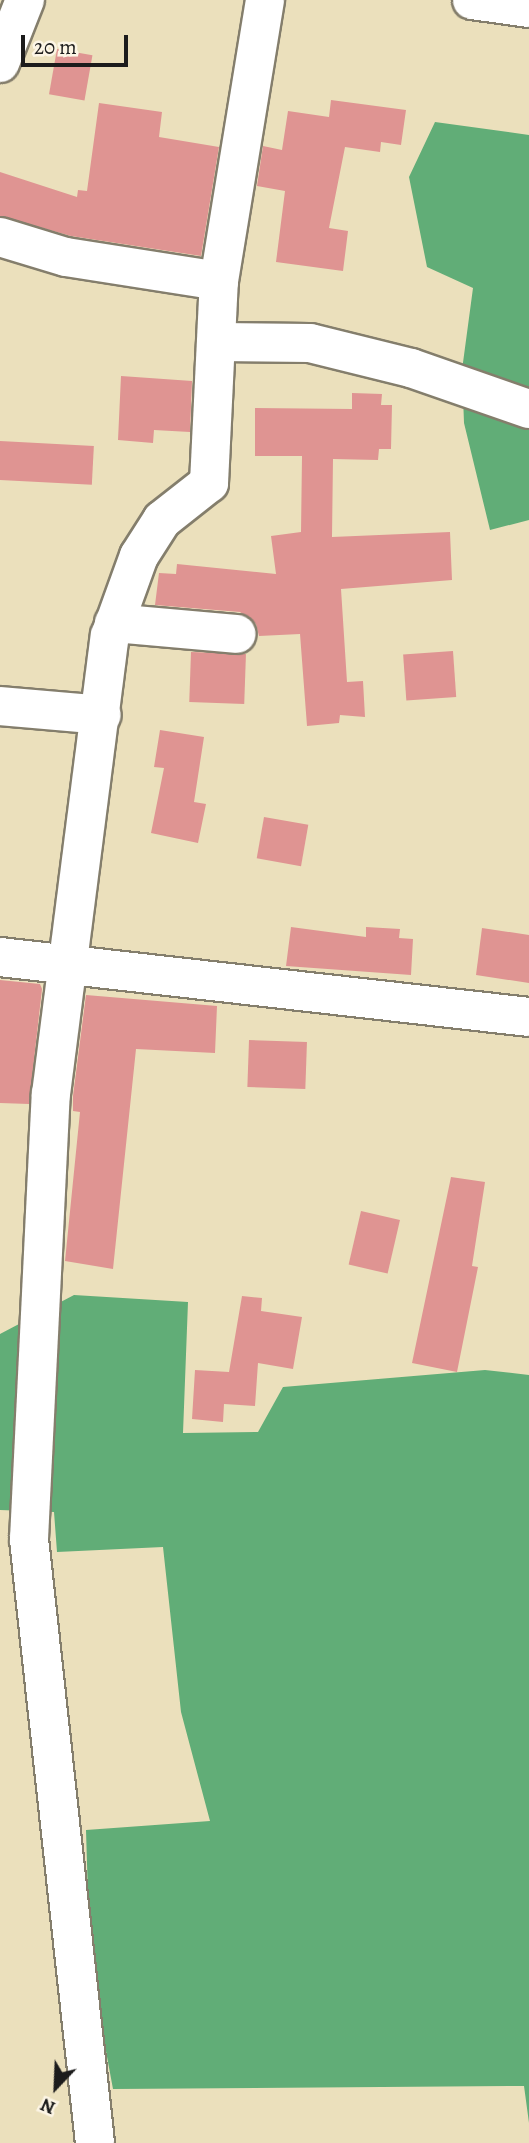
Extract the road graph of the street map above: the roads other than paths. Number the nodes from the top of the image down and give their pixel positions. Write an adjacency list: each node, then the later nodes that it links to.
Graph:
1 (25, 0): 5 (street)
2 (265, 0): 7 (street)
3 (472, 0): 4 (street)
4 (529, 8)
5 (0, 63)
6 (0, 237): 7 (street)
7 (219, 281): 8 (street)
8 (219, 342): 9 (street); 10 (street)
9 (529, 409)
10 (114, 623): 11 (street); 13 (street)
11 (237, 634)
12 (0, 706): 13 (street)
13 (102, 715): 15 (street)
14 (0, 957): 15 (street)
15 (73, 961): 16 (street); 17 (street)
16 (529, 1017)
17 (15, 1539): 18 (street)
18 (95, 2143)

